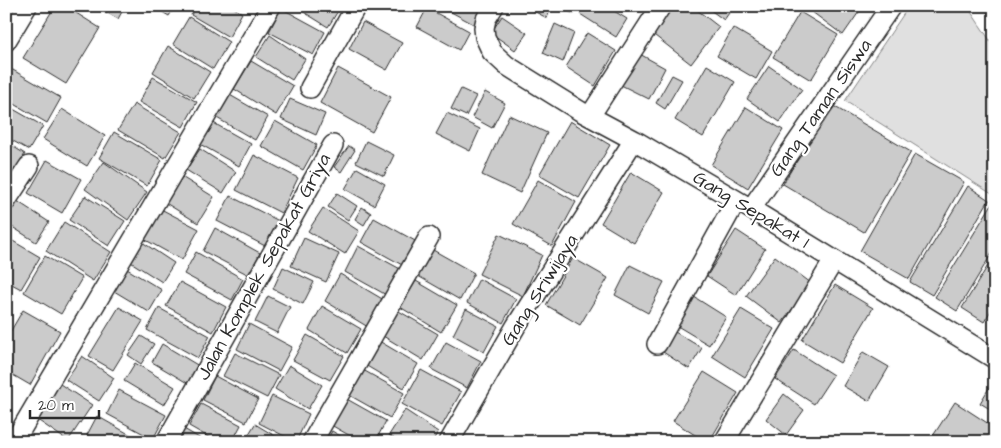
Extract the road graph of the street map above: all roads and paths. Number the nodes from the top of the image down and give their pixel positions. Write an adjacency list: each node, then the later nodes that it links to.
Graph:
1 (27, 6): 7 (street)
2 (271, 6): 19 (street)
3 (356, 6): 8 (street)
4 (494, 6): 9 (street, Gang Sepakat 1)
5 (661, 6): 9 (street)
6 (891, 6): 14 (street, Gang Taman Siswa)
7 (6, 41)
8 (310, 88)
9 (590, 116): 10 (street, Gang Sepakat 1)
10 (634, 140): 14 (street, Gang Sepakat 1); 22 (street, Gang Sriwijaya)
11 (333, 145): 20 (street, Jalan Komplek Sepakat Griya)
12 (29, 166): 13 (street)
13 (6, 201)
14 (744, 205): 16 (street, Gang Sepakat 1); 17 (street, Gang Taman Siswa)
15 (429, 238): 21 (street)
16 (834, 260): 18 (street, Gang Sepakat 1); 23 (street)
17 (657, 344)
18 (995, 359)
19 (13, 439)
20 (166, 442)
21 (312, 442)
22 (449, 442)
23 (724, 442)

